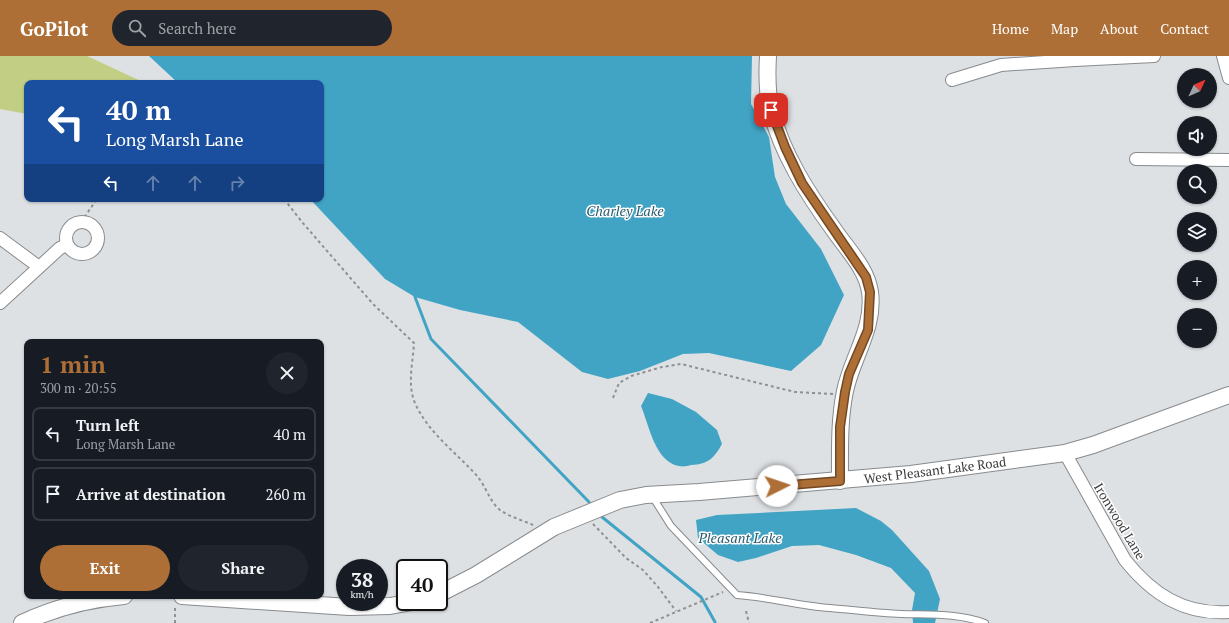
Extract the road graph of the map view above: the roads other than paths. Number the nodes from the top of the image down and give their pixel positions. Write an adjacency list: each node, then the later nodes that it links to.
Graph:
1 (768, 56): 14 (street)
2 (1154, 56): 5 (street)
3 (1223, 56): 4 (street)
4 (1229, 78)
5 (952, 80)
6 (1136, 159): 7 (street)
7 (1229, 160)
8 (0, 238): 10 (street)
9 (67, 245): 9 (street); 10 (street)
10 (38, 267): 11 (street)
11 (0, 303)
12 (1229, 395): 13 (street, West Pleasant Lake Road)
13 (1065, 453): 14 (street, West Pleasant Lake Road); 20 (street, Ironwood Lane)
14 (840, 481): 15 (street, West Pleasant Lake Road)
15 (651, 494): 16 (street, West Pleasant Lake Road); 22 (lane)
16 (448, 589)
17 (105, 599): 21 (street)
18 (240, 599): 19 (street)
19 (396, 604)
20 (1229, 612)
21 (22, 623)
22 (985, 623)

